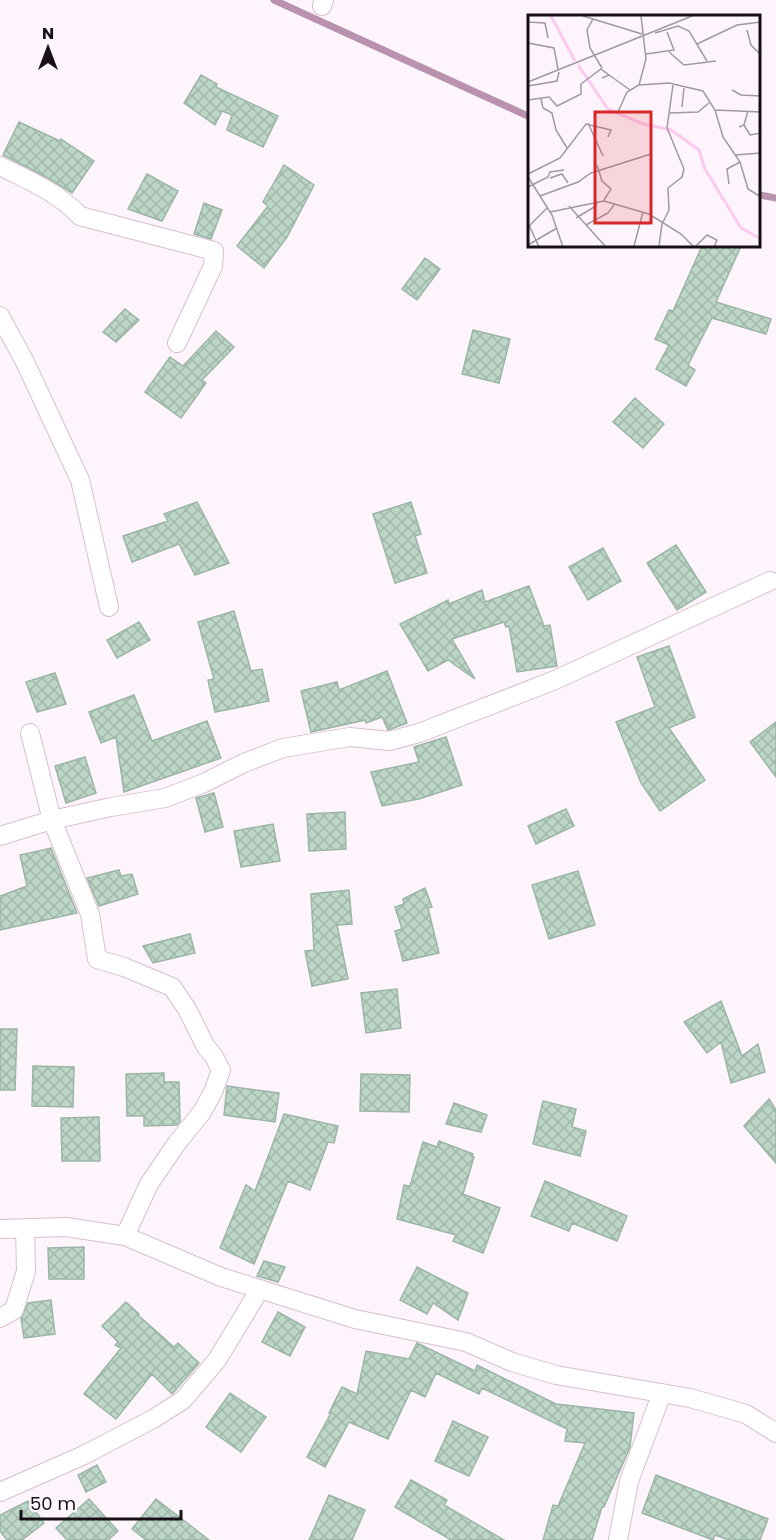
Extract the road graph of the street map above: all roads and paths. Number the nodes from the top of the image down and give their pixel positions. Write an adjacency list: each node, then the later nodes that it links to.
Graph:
1 (0, 166): 3 (street)
2 (0, 316): 5 (street)
3 (177, 343)
4 (770, 581): 7 (street)
5 (109, 607)
6 (30, 733): 7 (street)
7 (52, 820): 8 (street); 11 (street)
8 (0, 836)
9 (0, 1228): 10 (street)
10 (25, 1228): 11 (street); 13 (street)
11 (125, 1236): 12 (street)
12 (260, 1289): 14 (street); 16 (street)
13 (0, 1318)
14 (662, 1393): 15 (street); 17 (street)
15 (776, 1433)
16 (0, 1492)
17 (618, 1540)

